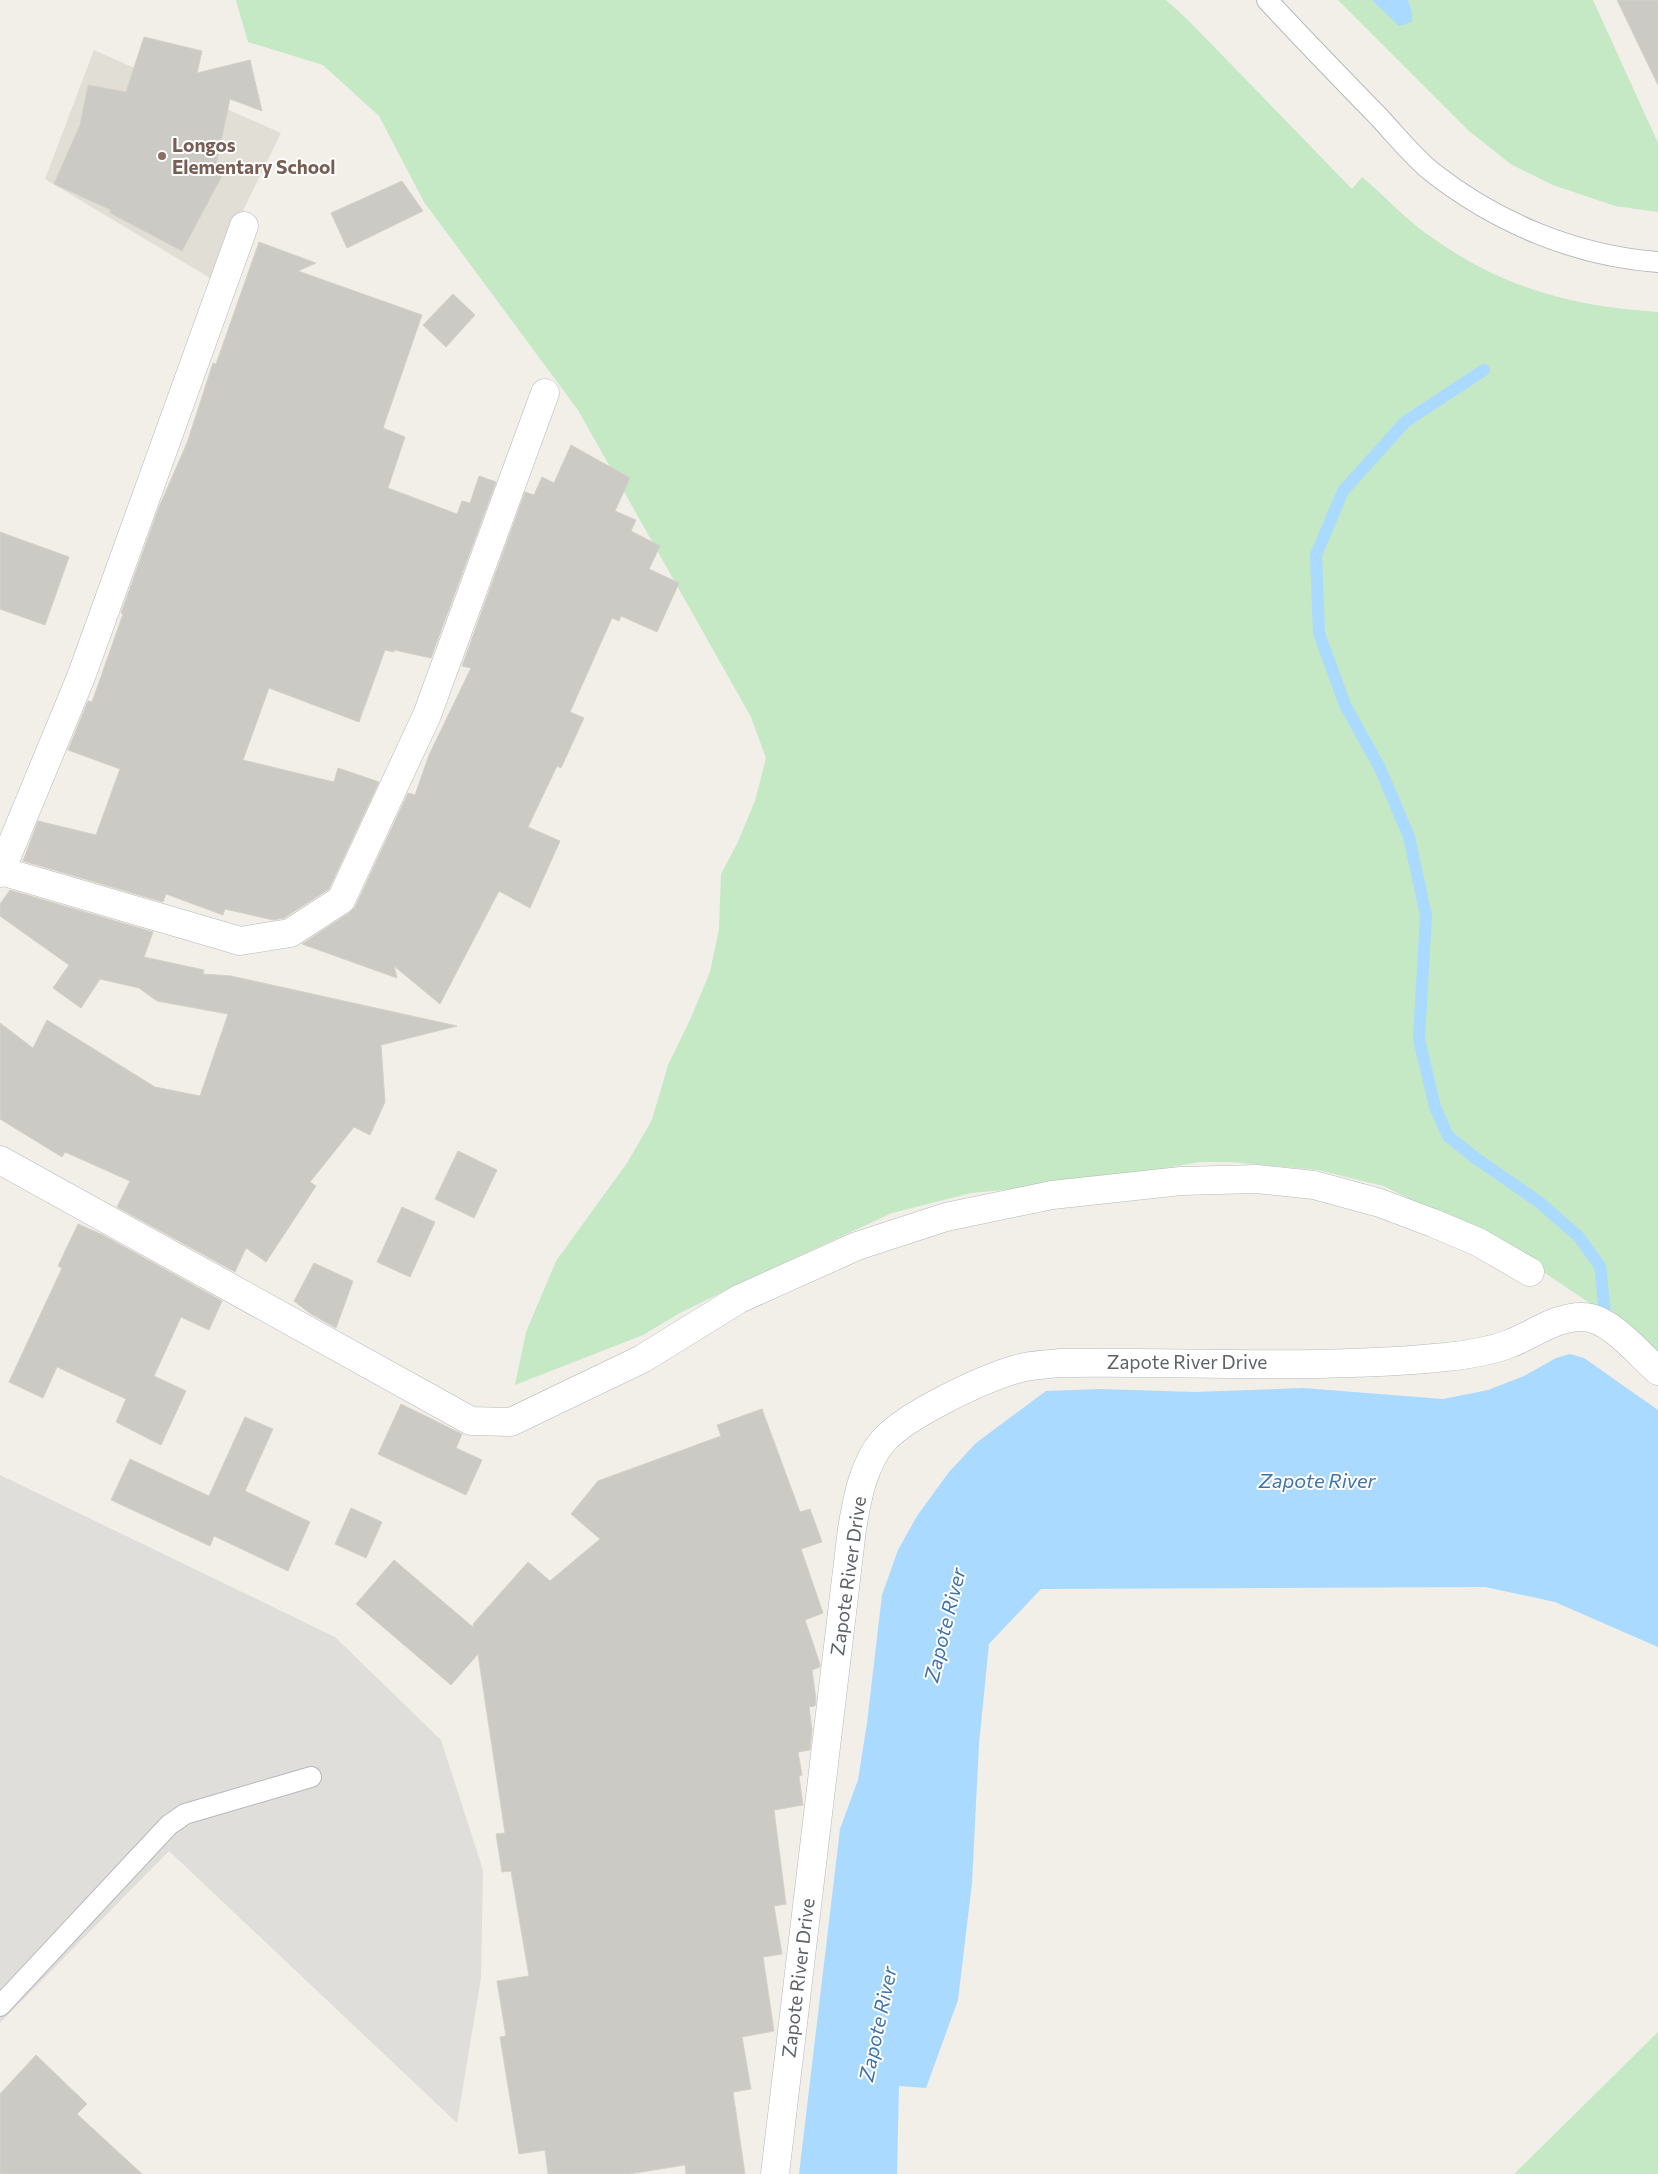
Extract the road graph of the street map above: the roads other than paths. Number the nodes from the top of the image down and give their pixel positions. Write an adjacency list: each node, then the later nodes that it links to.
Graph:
1 (1267, 0): 3 (lane)
2 (244, 226): 5 (street)
3 (1658, 262)
4 (545, 393): 5 (street)
5 (0, 872)
6 (0, 1160): 7 (street)
7 (1530, 1272)
8 (1658, 1371): 11 (street, Zapote River Drive)
9 (311, 1777): 10 (lane)
10 (0, 2006)
11 (775, 2174)

